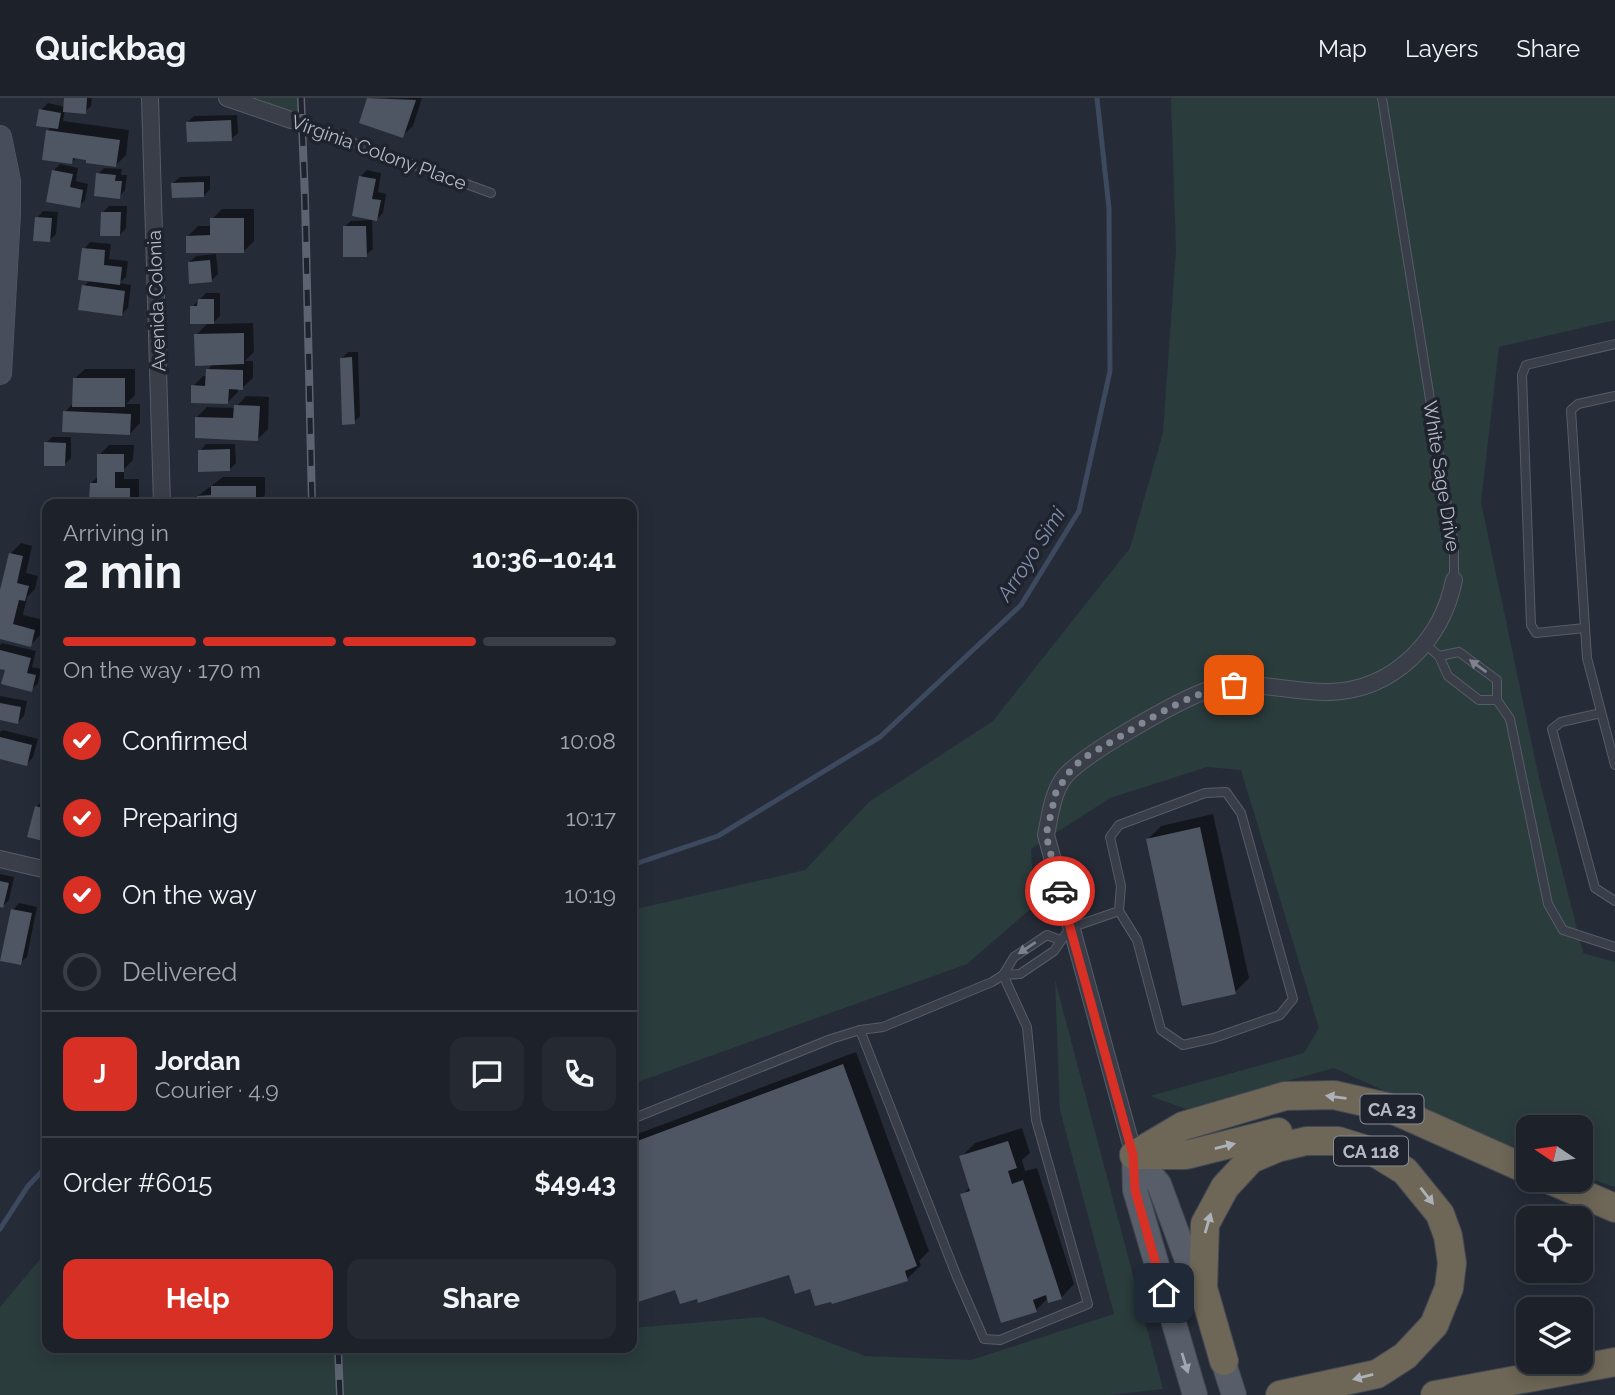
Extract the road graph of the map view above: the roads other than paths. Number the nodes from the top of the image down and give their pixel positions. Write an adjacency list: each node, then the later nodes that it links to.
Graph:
1 (150, 98): 10 (street, Avenida Colonia)
2 (227, 98): 4 (street, Virginia Colony Place)
3 (1382, 98): 11 (lane, White Sage Drive)
4 (291, 120): 6 (lane, Virginia Colony Place)
5 (0, 137): 8 (street)
6 (491, 193)
7 (1615, 344): 12 (lane)
8 (0, 373)
9 (1615, 396): 12 (lane)
10 (162, 499)
11 (1454, 580): 13 (street, White Sage Drive)
12 (1585, 628): 16 (lane)
13 (1425, 644): 14 (lane); 22 (street, White Sage Drive)
14 (1439, 656): 15 (lane); 15 (lane, one-way to 14)
15 (1497, 700): 23 (lane)
16 (1601, 713): 17 (lane); 20 (lane)
17 (1615, 765)
18 (0, 859): 19 (street)
19 (42, 869)
20 (1615, 901)
21 (1119, 911): 21 (lane); 22 (lane)
22 (1065, 934): 24 (lane); 24 (lane, one-way to 24); 28 (street, White Sage Drive)
23 (1615, 947)
24 (1003, 975): 25 (lane); 25 (lane)
25 (860, 1030): 26 (lane)
26 (637, 1117)
27 (1338, 1141): 28 (highway, one-way to 27); 32 (highway, CA 118, one-way to 27); 36 (highway, CA 118, one-way to 36)
28 (1133, 1155): 29 (highway, CA 23, one-way to 28); 32 (main road); 34 (main road, one-way to 34)
29 (1516, 1165)
30 (1578, 1192): 31 (highway)
31 (1615, 1208)
32 (1224, 1361): 35 (main road, CA 118)
33 (1615, 1362): 37 (highway)
34 (1195, 1395)
35 (1234, 1395)
36 (1280, 1395)
37 (1435, 1395)

